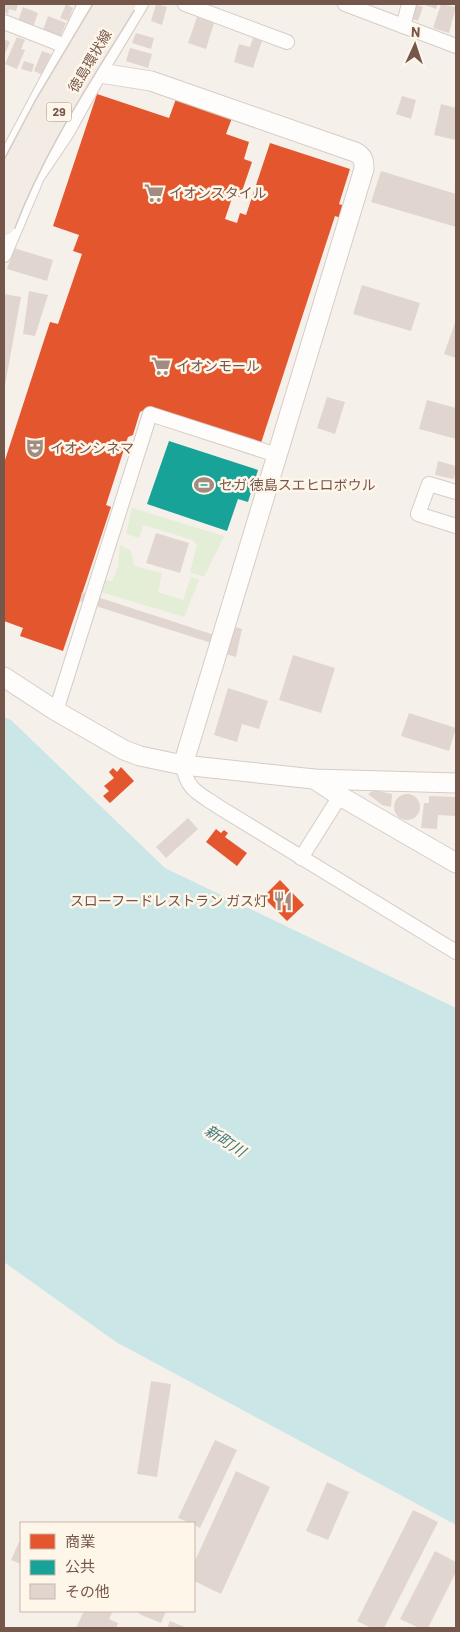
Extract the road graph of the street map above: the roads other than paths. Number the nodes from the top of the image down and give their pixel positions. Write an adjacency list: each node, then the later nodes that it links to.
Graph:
1 (83, 4): 11 (street)
2 (106, 4): 17 (main road, 徳島環状線 / 29, bridge)
3 (125, 4): 20 (main road, 徳島環状線 / 29, bridge)
4 (141, 4): 13 (street)
5 (185, 4): 10 (street)
6 (345, 4): 9 (street)
7 (409, 4): 9 (street)
8 (4, 22): 11 (street)
9 (403, 26): 12 (street)
10 (287, 42)
11 (65, 46): 13 (street); 14 (street)
12 (456, 46)
13 (103, 68): 15 (street); 22 (street)
14 (30, 110): 15 (street); 16 (street)
15 (66, 134): 19 (street)
16 (4, 161)
17 (4, 184)
18 (4, 196): 19 (street)
19 (23, 208): 21 (street)
20 (4, 225)
21 (4, 255)
22 (277, 455): 26 (street); 27 (street)
23 (456, 492): 24 (street)
24 (456, 526)
25 (4, 677): 26 (street)
26 (56, 711): 27 (street)
27 (183, 765): 28 (street); 31 (street)
28 (314, 779): 29 (street); 30 (street)
29 (455, 779)
30 (340, 796): 31 (street); 32 (street)
31 (301, 858): 33 (street)
32 (456, 863)
33 (456, 952)

